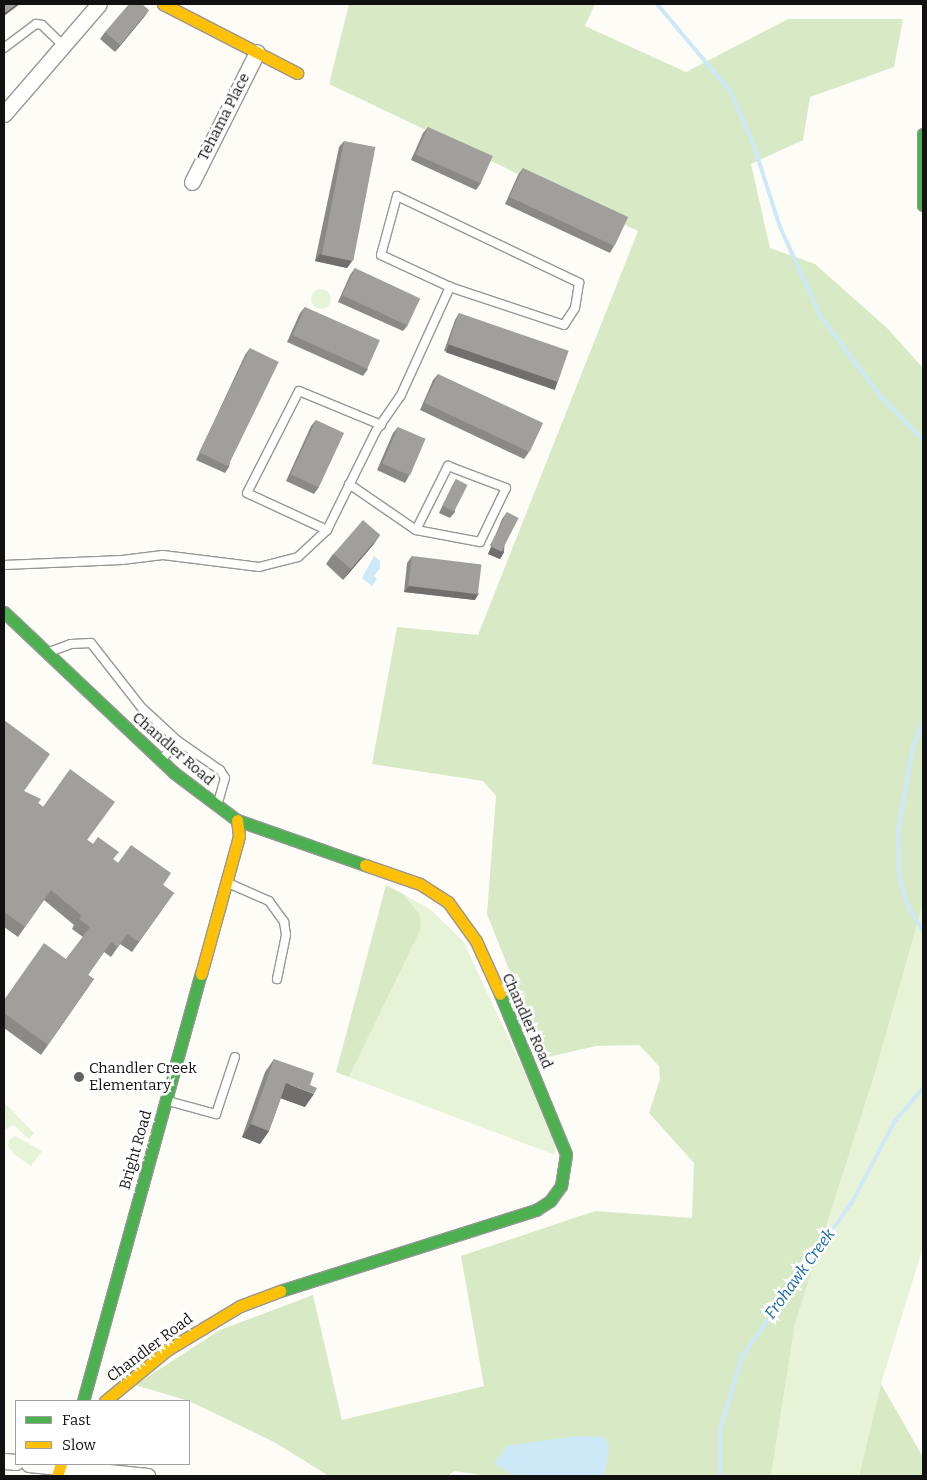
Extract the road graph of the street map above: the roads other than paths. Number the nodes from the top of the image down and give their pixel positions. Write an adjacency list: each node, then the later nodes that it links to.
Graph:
1 (99, 4): 3 (street)
2 (163, 4): 5 (street)
3 (64, 46): 4 (lane); 7 (street)
4 (4, 48)
5 (257, 52): 6 (street); 9 (street, Tehama Place)
6 (297, 72)
7 (4, 114)
8 (923, 134): 10 (street)
9 (192, 182)
10 (923, 205)
11 (450, 287): 11 (lane); 12 (lane)
12 (381, 425): 13 (lane); 14 (lane)
13 (349, 484): 14 (lane); 15 (lane)
14 (327, 530): 16 (lane)
15 (416, 530): 15 (lane)
16 (4, 565)
17 (4, 612): 18 (street, Chandler Road)
18 (46, 653): 19 (lane); 20 (street, Chandler Road)
19 (178, 741): 20 (lane); 21 (lane)
20 (160, 761): 21 (street, Chandler Road)
21 (217, 804): 22 (street, Chandler Road)
22 (237, 820): 23 (street, Bright Road); 28 (street, Chandler Road)
23 (226, 882): 24 (lane); 26 (street, Bright Road)
24 (277, 979)
25 (235, 1057): 26 (lane)
26 (166, 1101): 27 (street, Bright Road)
27 (83, 1400)
28 (106, 1400)
29 (36, 1465): 30 (street)
30 (59, 1469): 31 (street)
31 (147, 1476)

